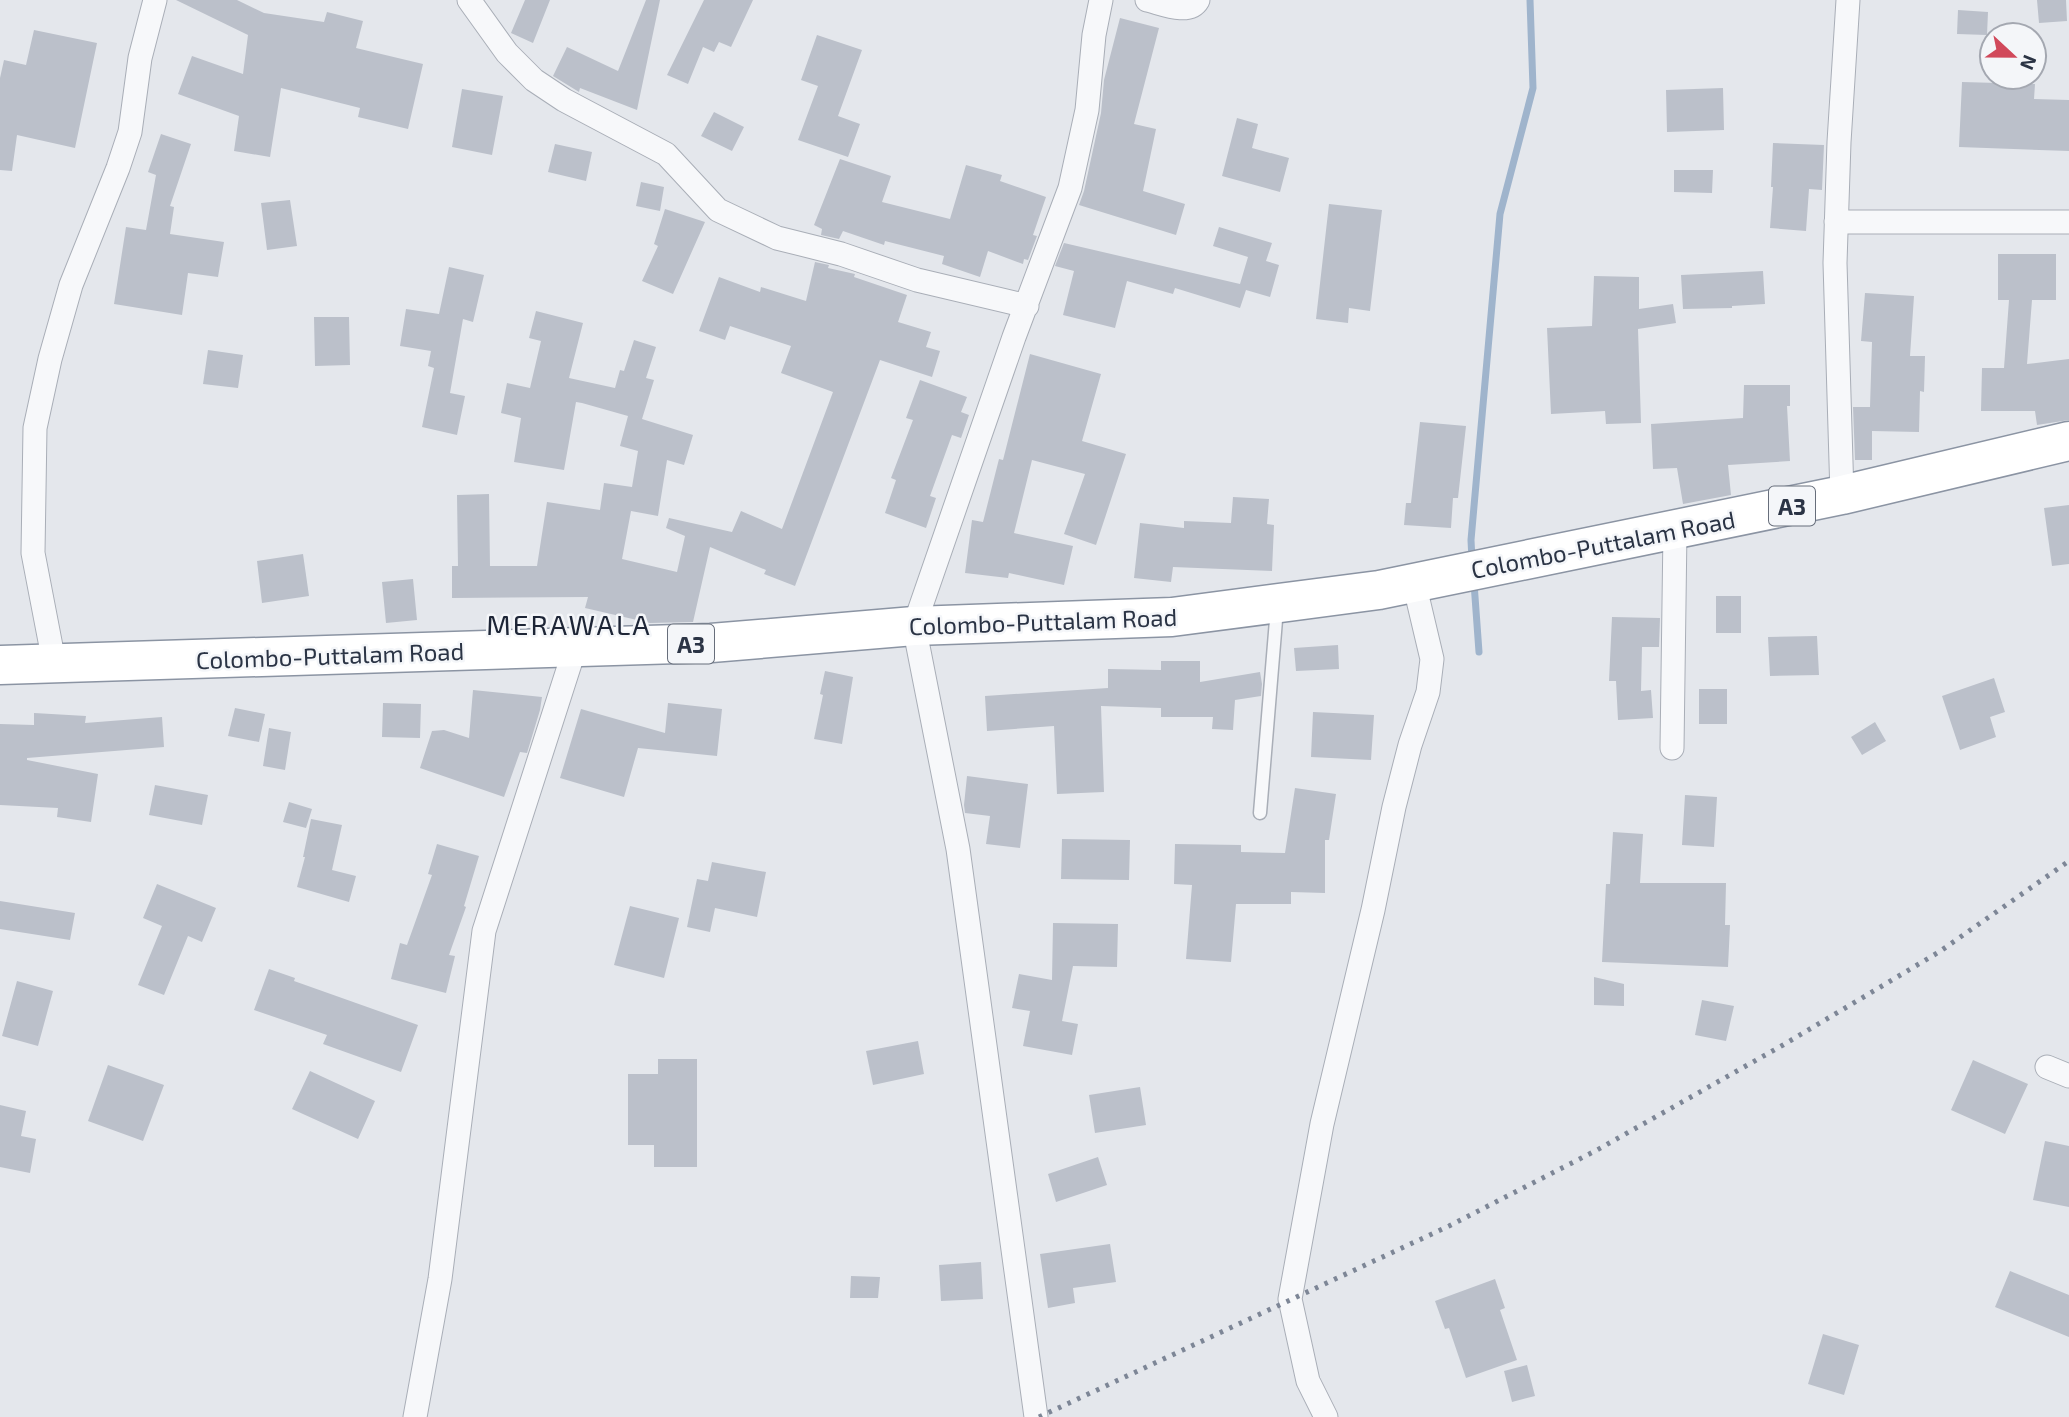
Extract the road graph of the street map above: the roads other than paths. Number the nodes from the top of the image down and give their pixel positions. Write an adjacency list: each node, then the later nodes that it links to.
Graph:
1 (155, 0): 17 (street)
2 (469, 0): 9 (street)
3 (1101, 0): 9 (street)
4 (1147, 0): 5 (street)
5 (1198, 0)
6 (1848, 0): 7 (street)
7 (1836, 222): 8 (street); 11 (street)
8 (2069, 222)
9 (1027, 306): 15 (street)
10 (2069, 441): 11 (highway, Colombo-Puttalam Road / A3)
11 (1842, 495): 12 (highway, Colombo-Puttalam Road / A3)
12 (1675, 530): 13 (highway, Colombo-Puttalam Road / A3); 19 (street)
13 (1414, 583): 14 (highway, Colombo-Puttalam Road / A3); 25 (street)
14 (1277, 603): 15 (highway, Colombo-Puttalam Road / A3); 20 (lane)
15 (914, 626): 16 (highway, Colombo-Puttalam Road / A3); 24 (street)
16 (575, 648): 17 (highway, Colombo-Puttalam Road / A3); 23 (street)
17 (54, 662): 18 (highway, Colombo-Puttalam Road / A3)
18 (0, 665)
19 (1672, 748)
20 (1260, 813)
21 (2047, 1067): 22 (street)
22 (2069, 1076)
23 (415, 1417)
24 (1036, 1417)
25 (1326, 1417)

